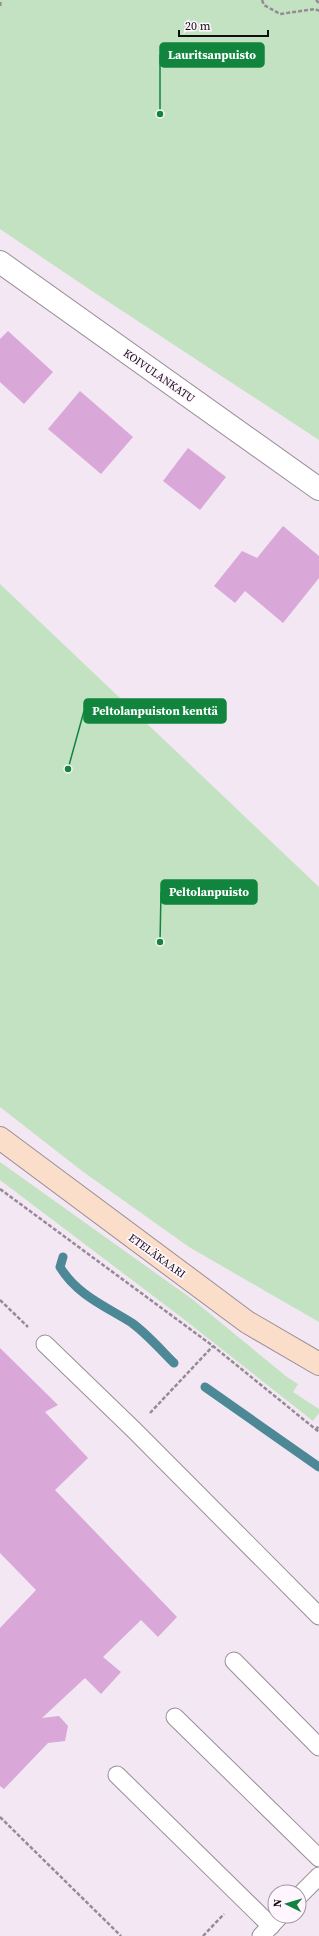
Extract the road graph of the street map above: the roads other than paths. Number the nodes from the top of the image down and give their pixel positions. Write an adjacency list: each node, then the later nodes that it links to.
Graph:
1 (0, 262): 2 (street, KOIVULANKATU)
2 (319, 489)
3 (0, 1138): 5 (main road, ETELÄKAARI)
4 (46, 1344): 6 (lane)
5 (319, 1364)
6 (319, 1616)
7 (234, 1661): 9 (lane)
8 (175, 1717): 11 (lane)
9 (319, 1747)
10 (117, 1775): 14 (lane)
11 (319, 1858)
12 (319, 1876): 13 (lane)
13 (307, 1888)
14 (271, 1926)

